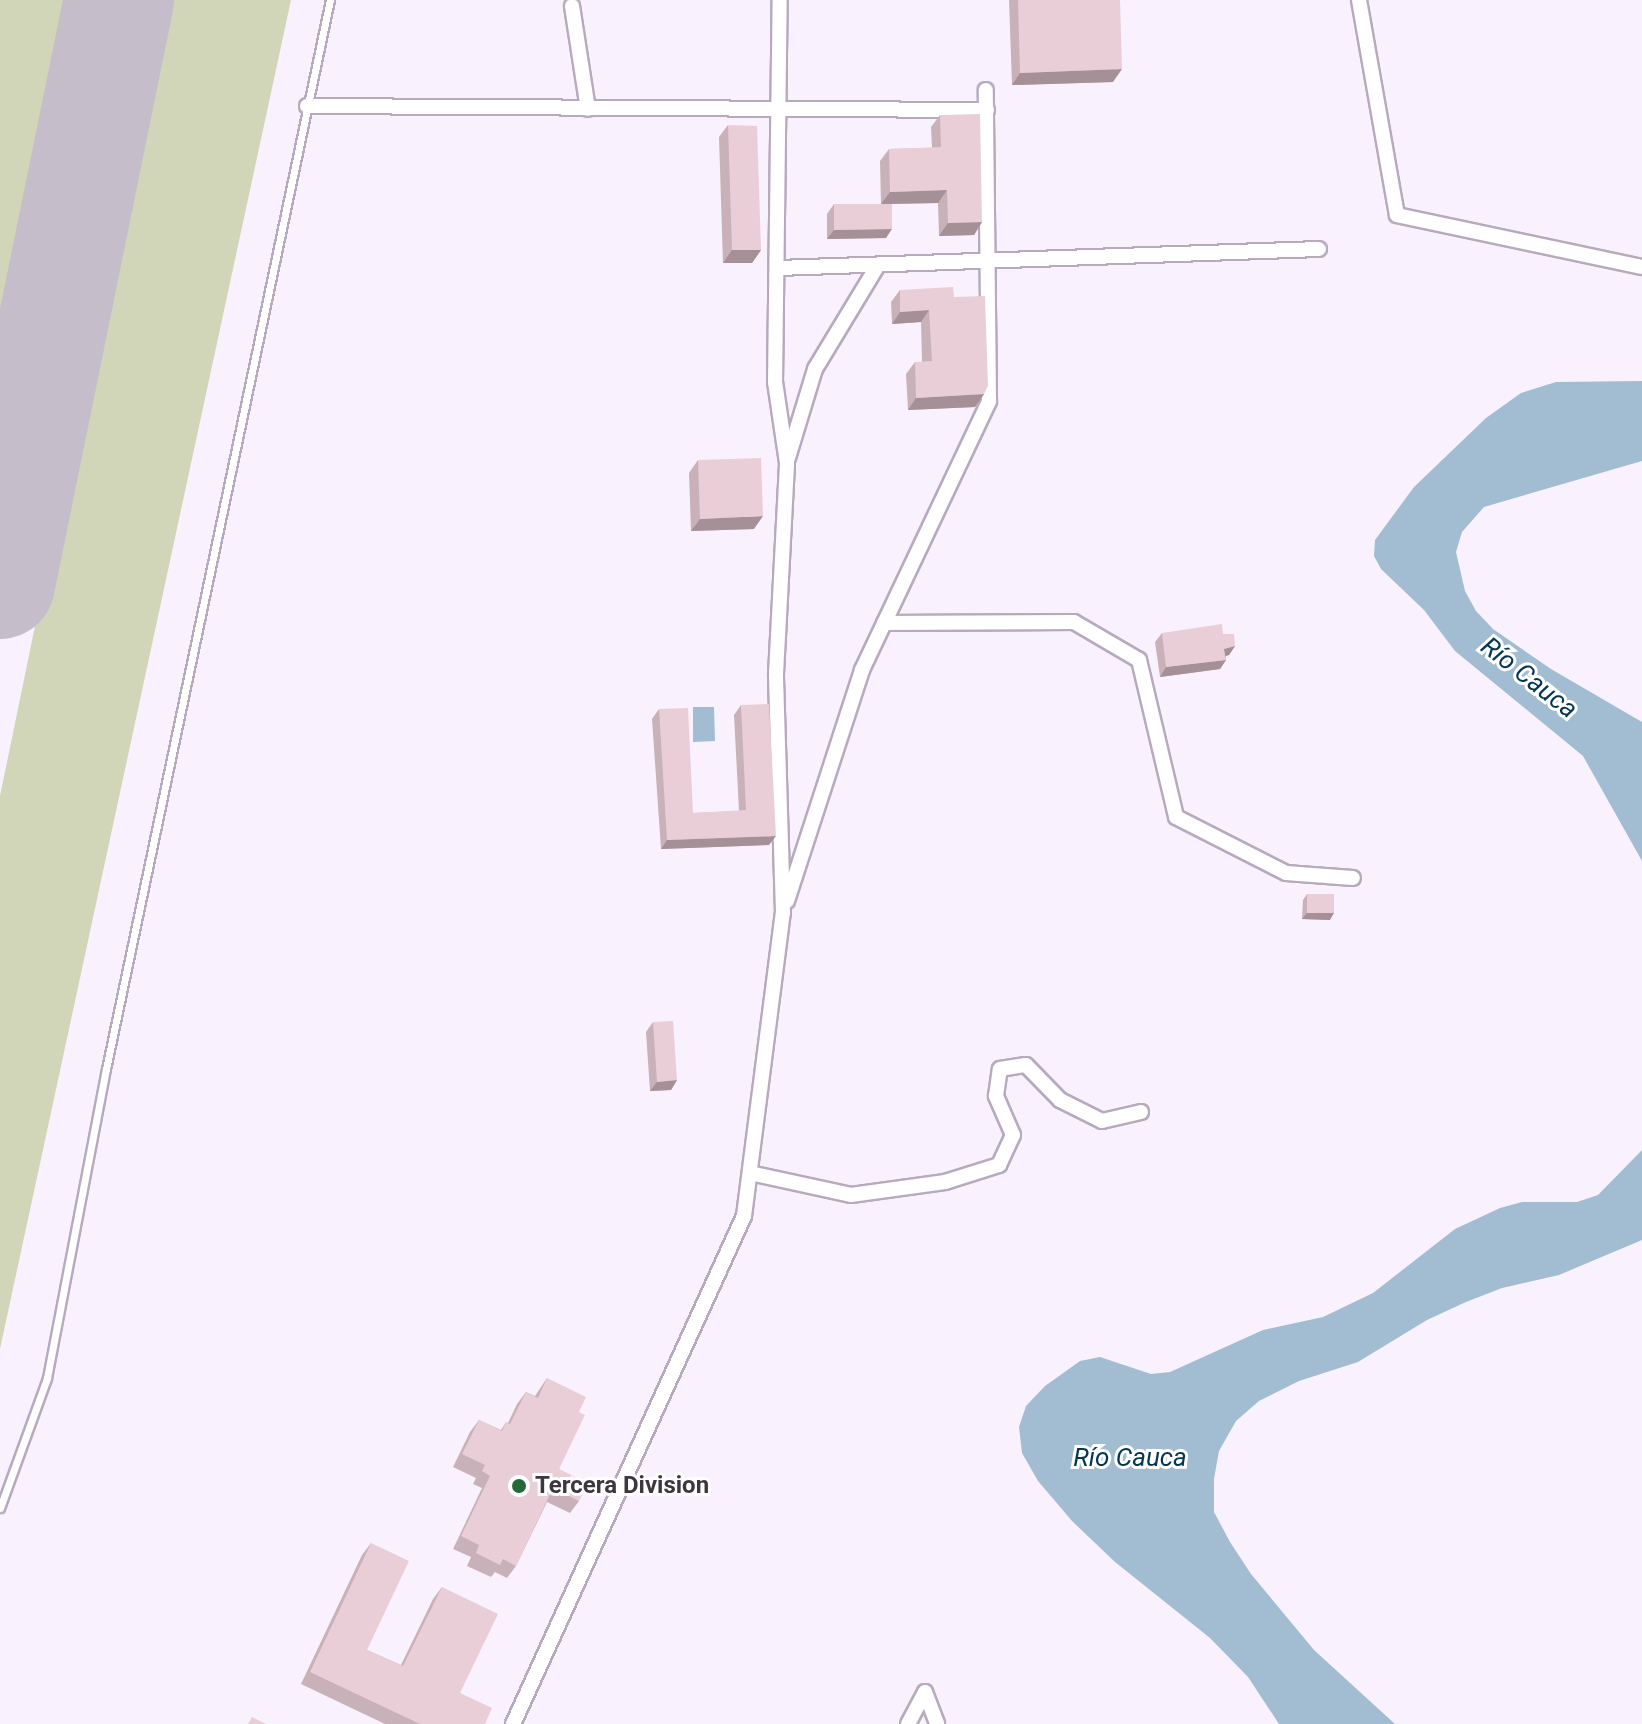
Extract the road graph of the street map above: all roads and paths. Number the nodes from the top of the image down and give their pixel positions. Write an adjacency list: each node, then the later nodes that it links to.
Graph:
1 (330, 0): 6 (lane)
2 (780, 0): 9 (street)
3 (1359, 0): 13 (street)
4 (572, 6): 7 (street)
5 (986, 90): 8 (street)
6 (307, 106): 7 (street); 21 (lane)
7 (588, 109): 9 (street)
8 (987, 110): 9 (street); 11 (street)
9 (778, 111): 14 (street)
10 (1319, 249): 11 (street)
11 (990, 261): 12 (street); 16 (street)
12 (878, 265): 14 (street); 15 (street)
13 (1642, 267)
14 (778, 268): 15 (street)
15 (787, 463): 18 (street)
16 (884, 623): 17 (street); 18 (street)
17 (1353, 878)
18 (783, 913): 20 (street)
19 (1141, 1112): 20 (street)
20 (750, 1173): 22 (street)
21 (0, 1508)
22 (513, 1724)
23 (908, 1724): 24 (street)
24 (937, 1724)

